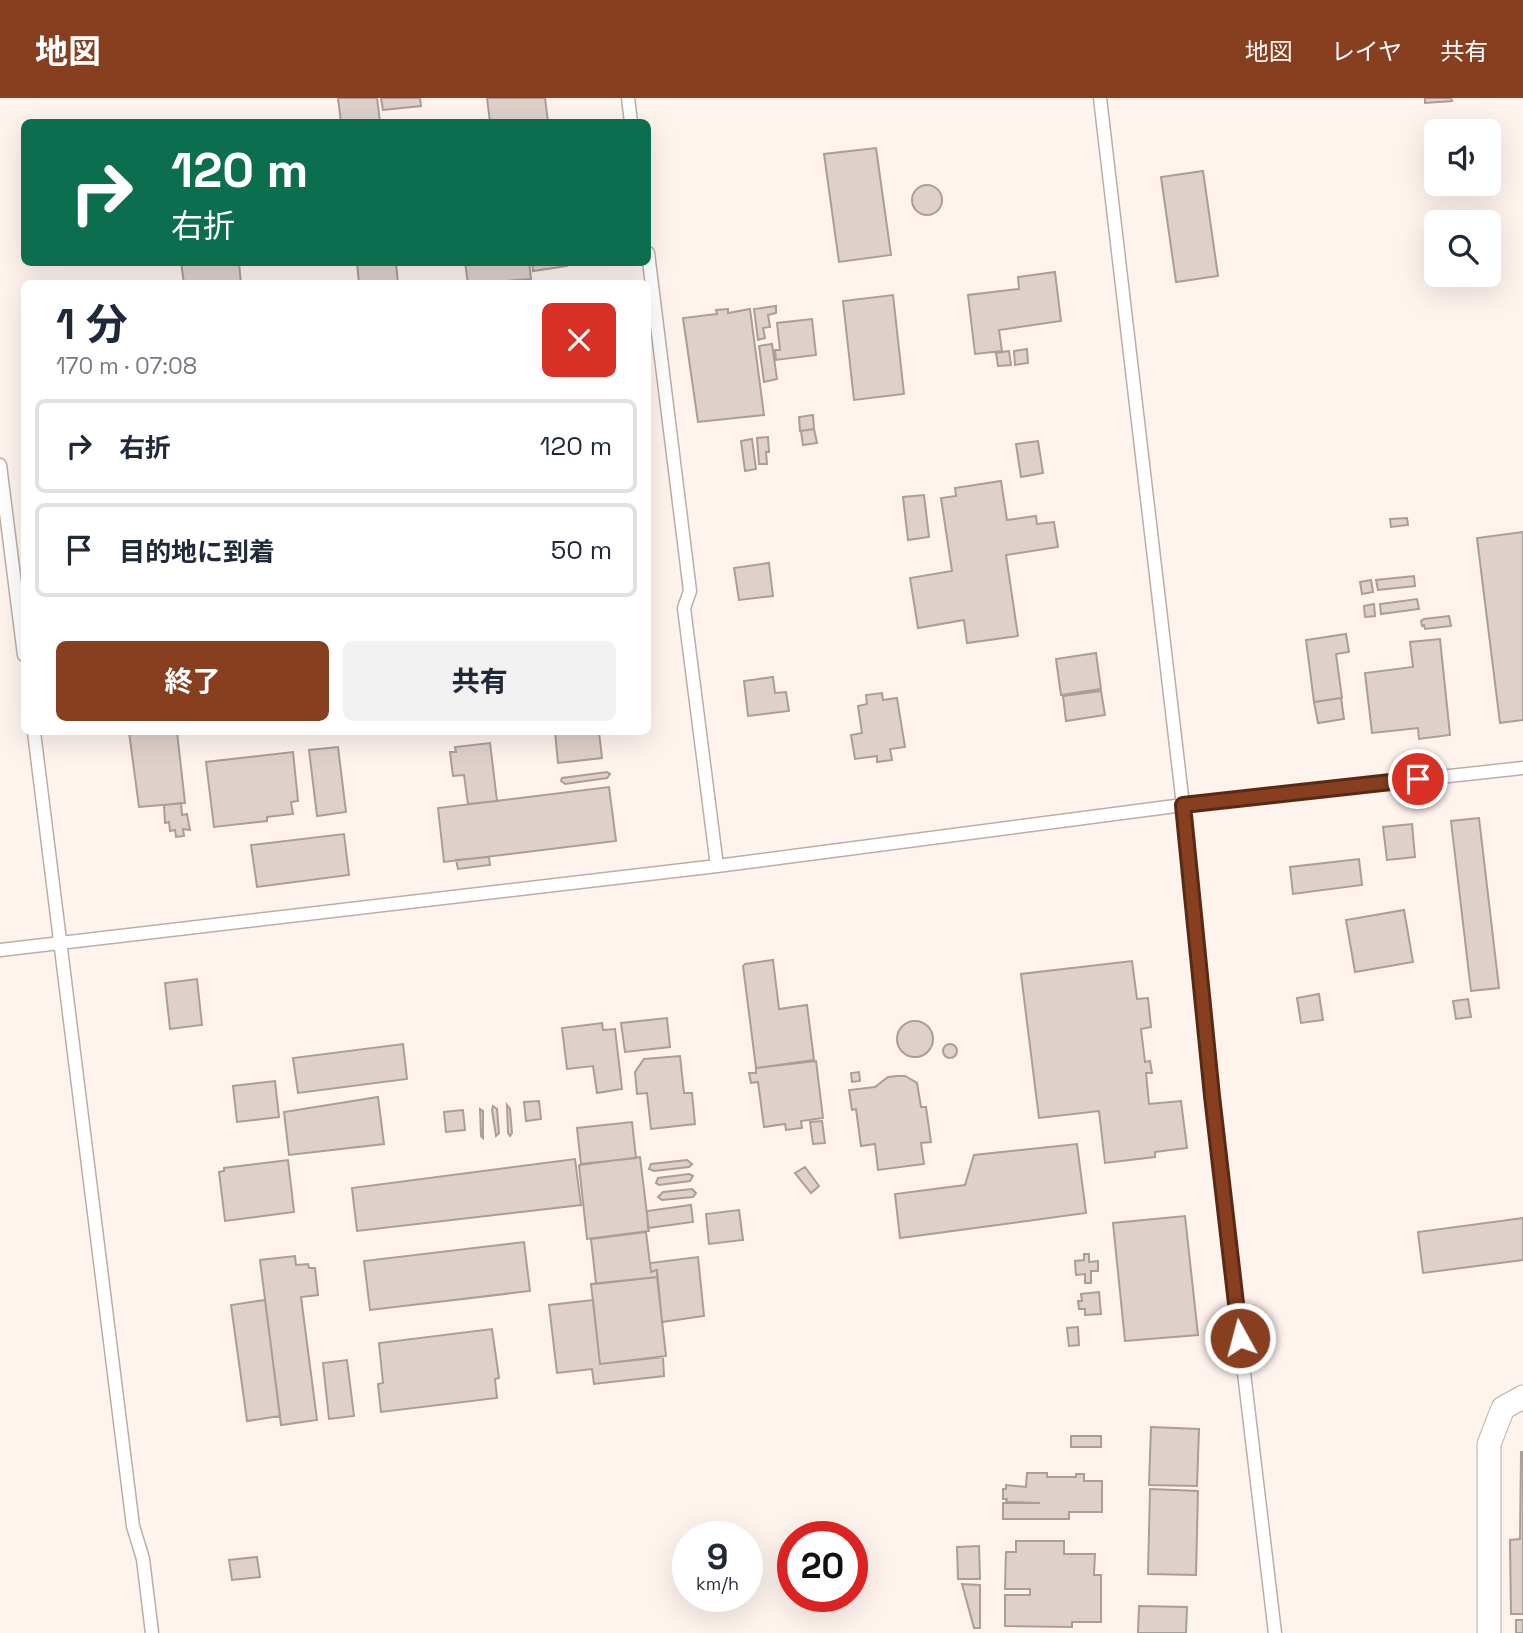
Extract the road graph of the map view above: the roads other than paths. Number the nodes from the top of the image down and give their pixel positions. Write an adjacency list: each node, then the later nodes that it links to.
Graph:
1 (628, 98): 3 (lane)
2 (1100, 98): 9 (lane)
3 (631, 119)
4 (650, 266): 10 (lane)
5 (0, 465): 6 (lane)
6 (21, 631)
7 (34, 735): 11 (lane)
8 (1523, 768): 9 (lane)
9 (1183, 805): 10 (lane); 15 (lane)
10 (717, 866): 11 (lane)
11 (62, 944): 12 (lane); 14 (lane)
12 (0, 950)
13 (1523, 1398): 16 (street)
14 (152, 1633)
15 (1275, 1633)
16 (1489, 1633)

